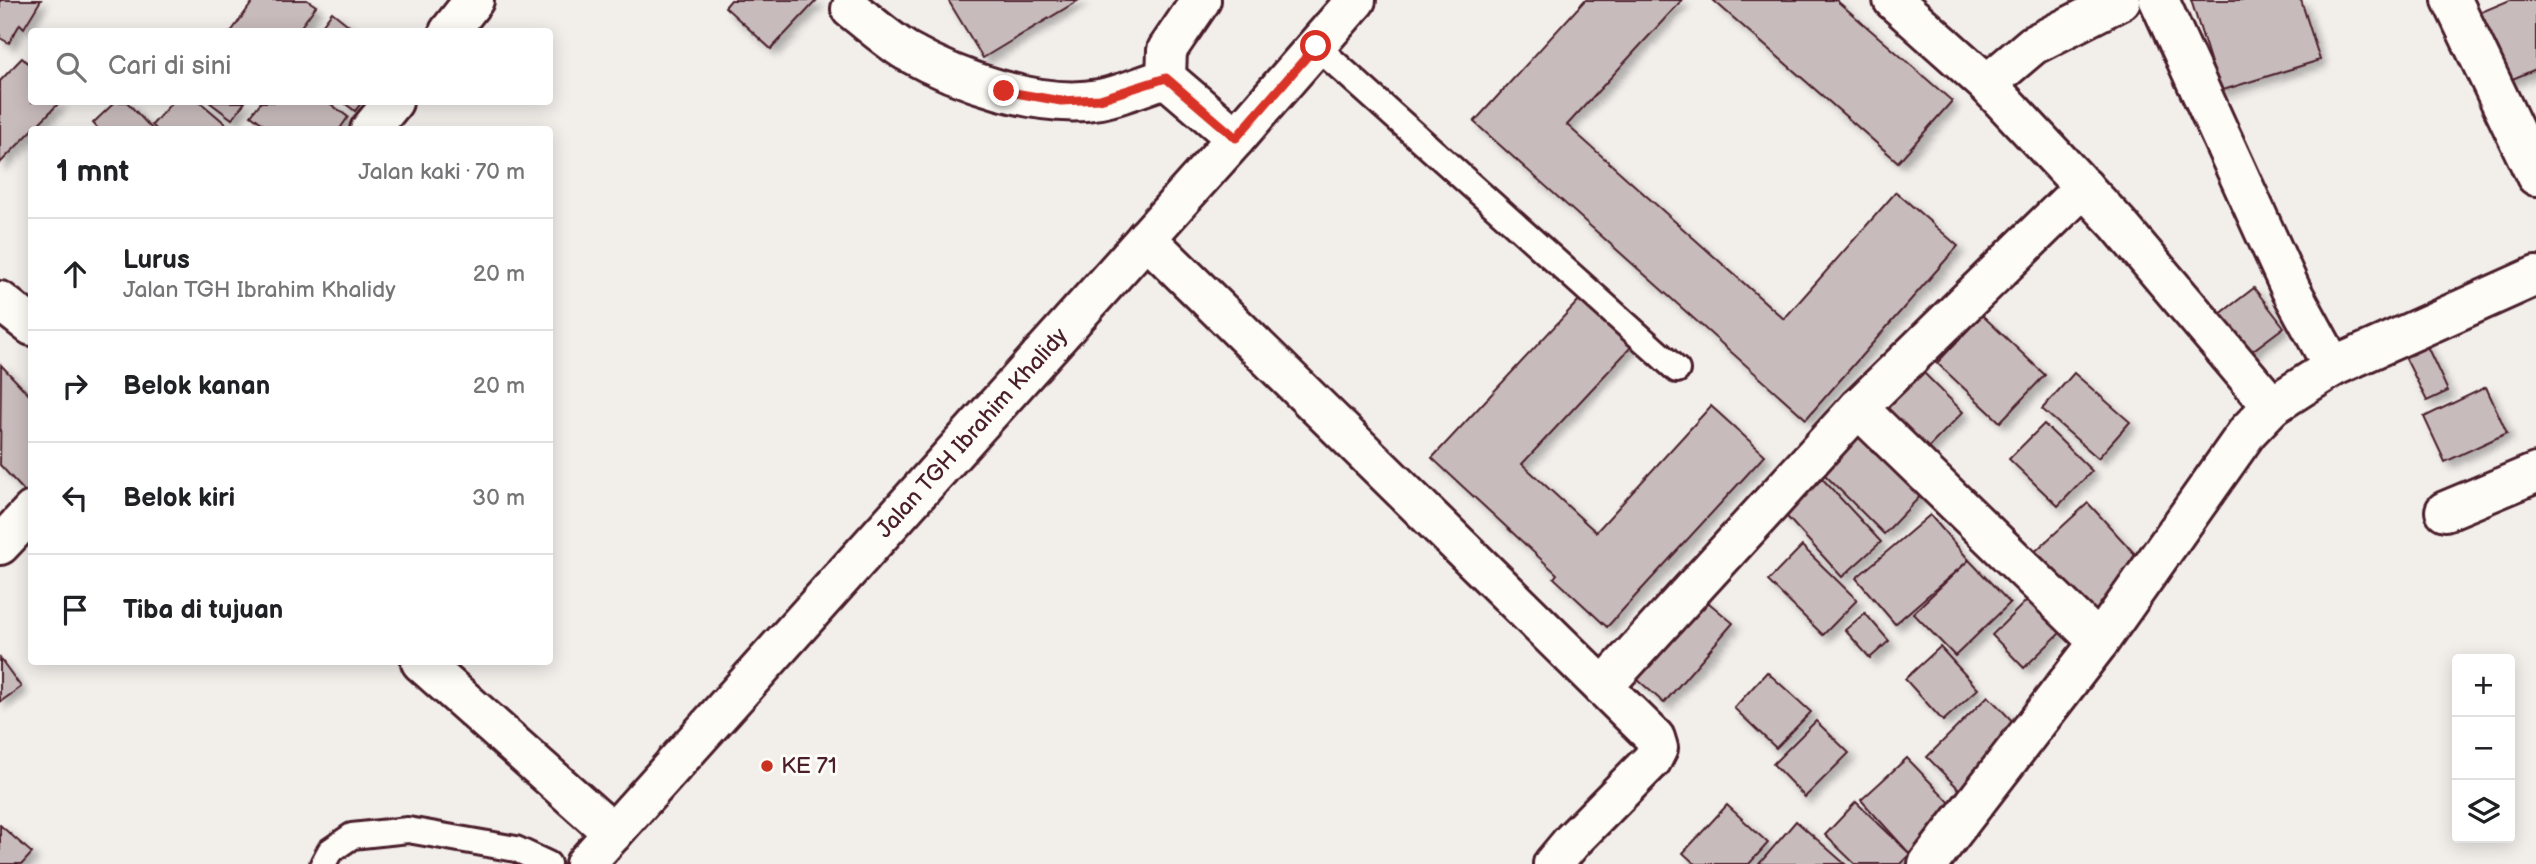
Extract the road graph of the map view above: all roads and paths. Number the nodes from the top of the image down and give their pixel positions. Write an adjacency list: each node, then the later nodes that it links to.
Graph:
1 (474, 0): 9 (street)
2 (1201, 0): 11 (street)
3 (1356, 0): 10 (street, Jalan TGH Ibrahim Khalidy)
4 (1893, 0): 12 (street)
5 (2121, 0): 12 (street)
6 (2159, 0): 22 (street)
7 (2452, 0): 16 (street)
8 (851, 9): 11 (street)
9 (452, 28)
10 (1316, 46): 15 (street, Jalan TGH Ibrahim Khalidy); 23 (lane)
11 (1166, 78): 15 (street)
12 (1987, 84): 17 (street)
13 (391, 105): 14 (street)
14 (373, 126)
15 (1236, 138): 18 (street, Jalan TGH Ibrahim Khalidy)
16 (2536, 177)
17 (2084, 187): 24 (street); 25 (street)
18 (1146, 238): 32 (street); 33 (street, Jalan TGH Ibrahim Khalidy)
19 (2536, 276): 22 (street)
20 (0, 301): 21 (street)
21 (28, 323)
22 (2333, 368): 24 (street)
23 (1677, 370)
24 (2272, 406): 30 (street)
25 (1858, 408): 30 (street); 32 (street)
26 (2536, 473): 27 (street)
27 (2445, 511)
28 (28, 515): 29 (street)
29 (0, 545)
30 (2099, 642): 38 (street)
31 (424, 665): 33 (street)
32 (1603, 687): 37 (street)
33 (613, 832): 36 (street, Jalan TGH Ibrahim Khalidy)
34 (323, 864): 35 (lane)
35 (548, 864)
36 (585, 864)
37 (1553, 864)
38 (1928, 864)

